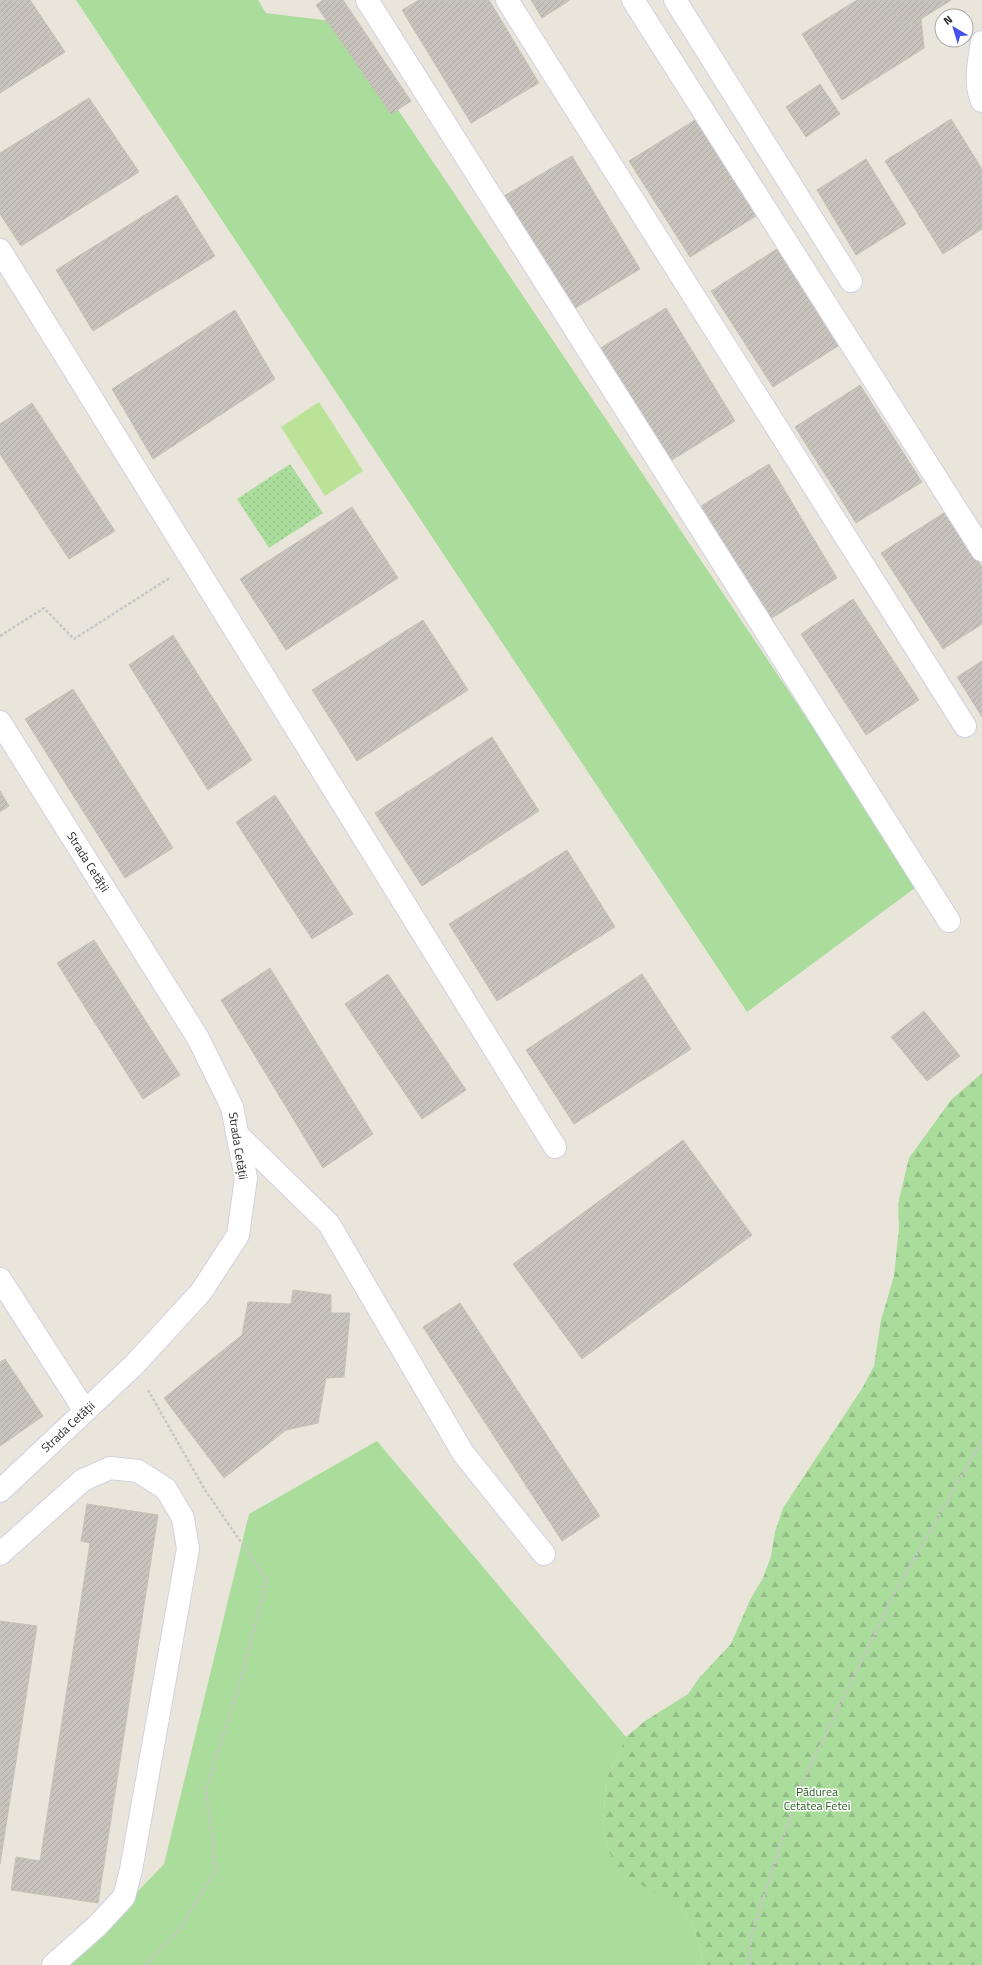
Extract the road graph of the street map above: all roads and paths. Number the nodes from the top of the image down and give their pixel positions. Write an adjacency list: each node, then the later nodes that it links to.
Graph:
1 (367, 0): 14 (street)
2 (507, 0): 13 (street)
3 (633, 0): 9 (street)
4 (675, 0): 8 (street)
5 (982, 42): 6 (street)
6 (982, 101)
7 (0, 250): 10 (street)
8 (851, 281)
9 (982, 550)
10 (195, 563): 11 (path); 16 (street)
11 (0, 636)
12 (0, 722): 15 (street, Strada Cetății)
13 (965, 726)
14 (949, 922)
15 (237, 1134): 18 (street, Strada Cetății); 23 (street)
16 (555, 1147)
17 (0, 1279): 19 (street)
18 (134, 1365): 19 (street, Strada Cetății); 25 (path)
19 (85, 1411): 21 (street, Strada Cetății)
20 (982, 1440): 26 (path)
21 (0, 1491)
22 (0, 1554): 24 (street)
23 (544, 1554)
24 (53, 1965)
25 (145, 1965)
26 (748, 1965)

